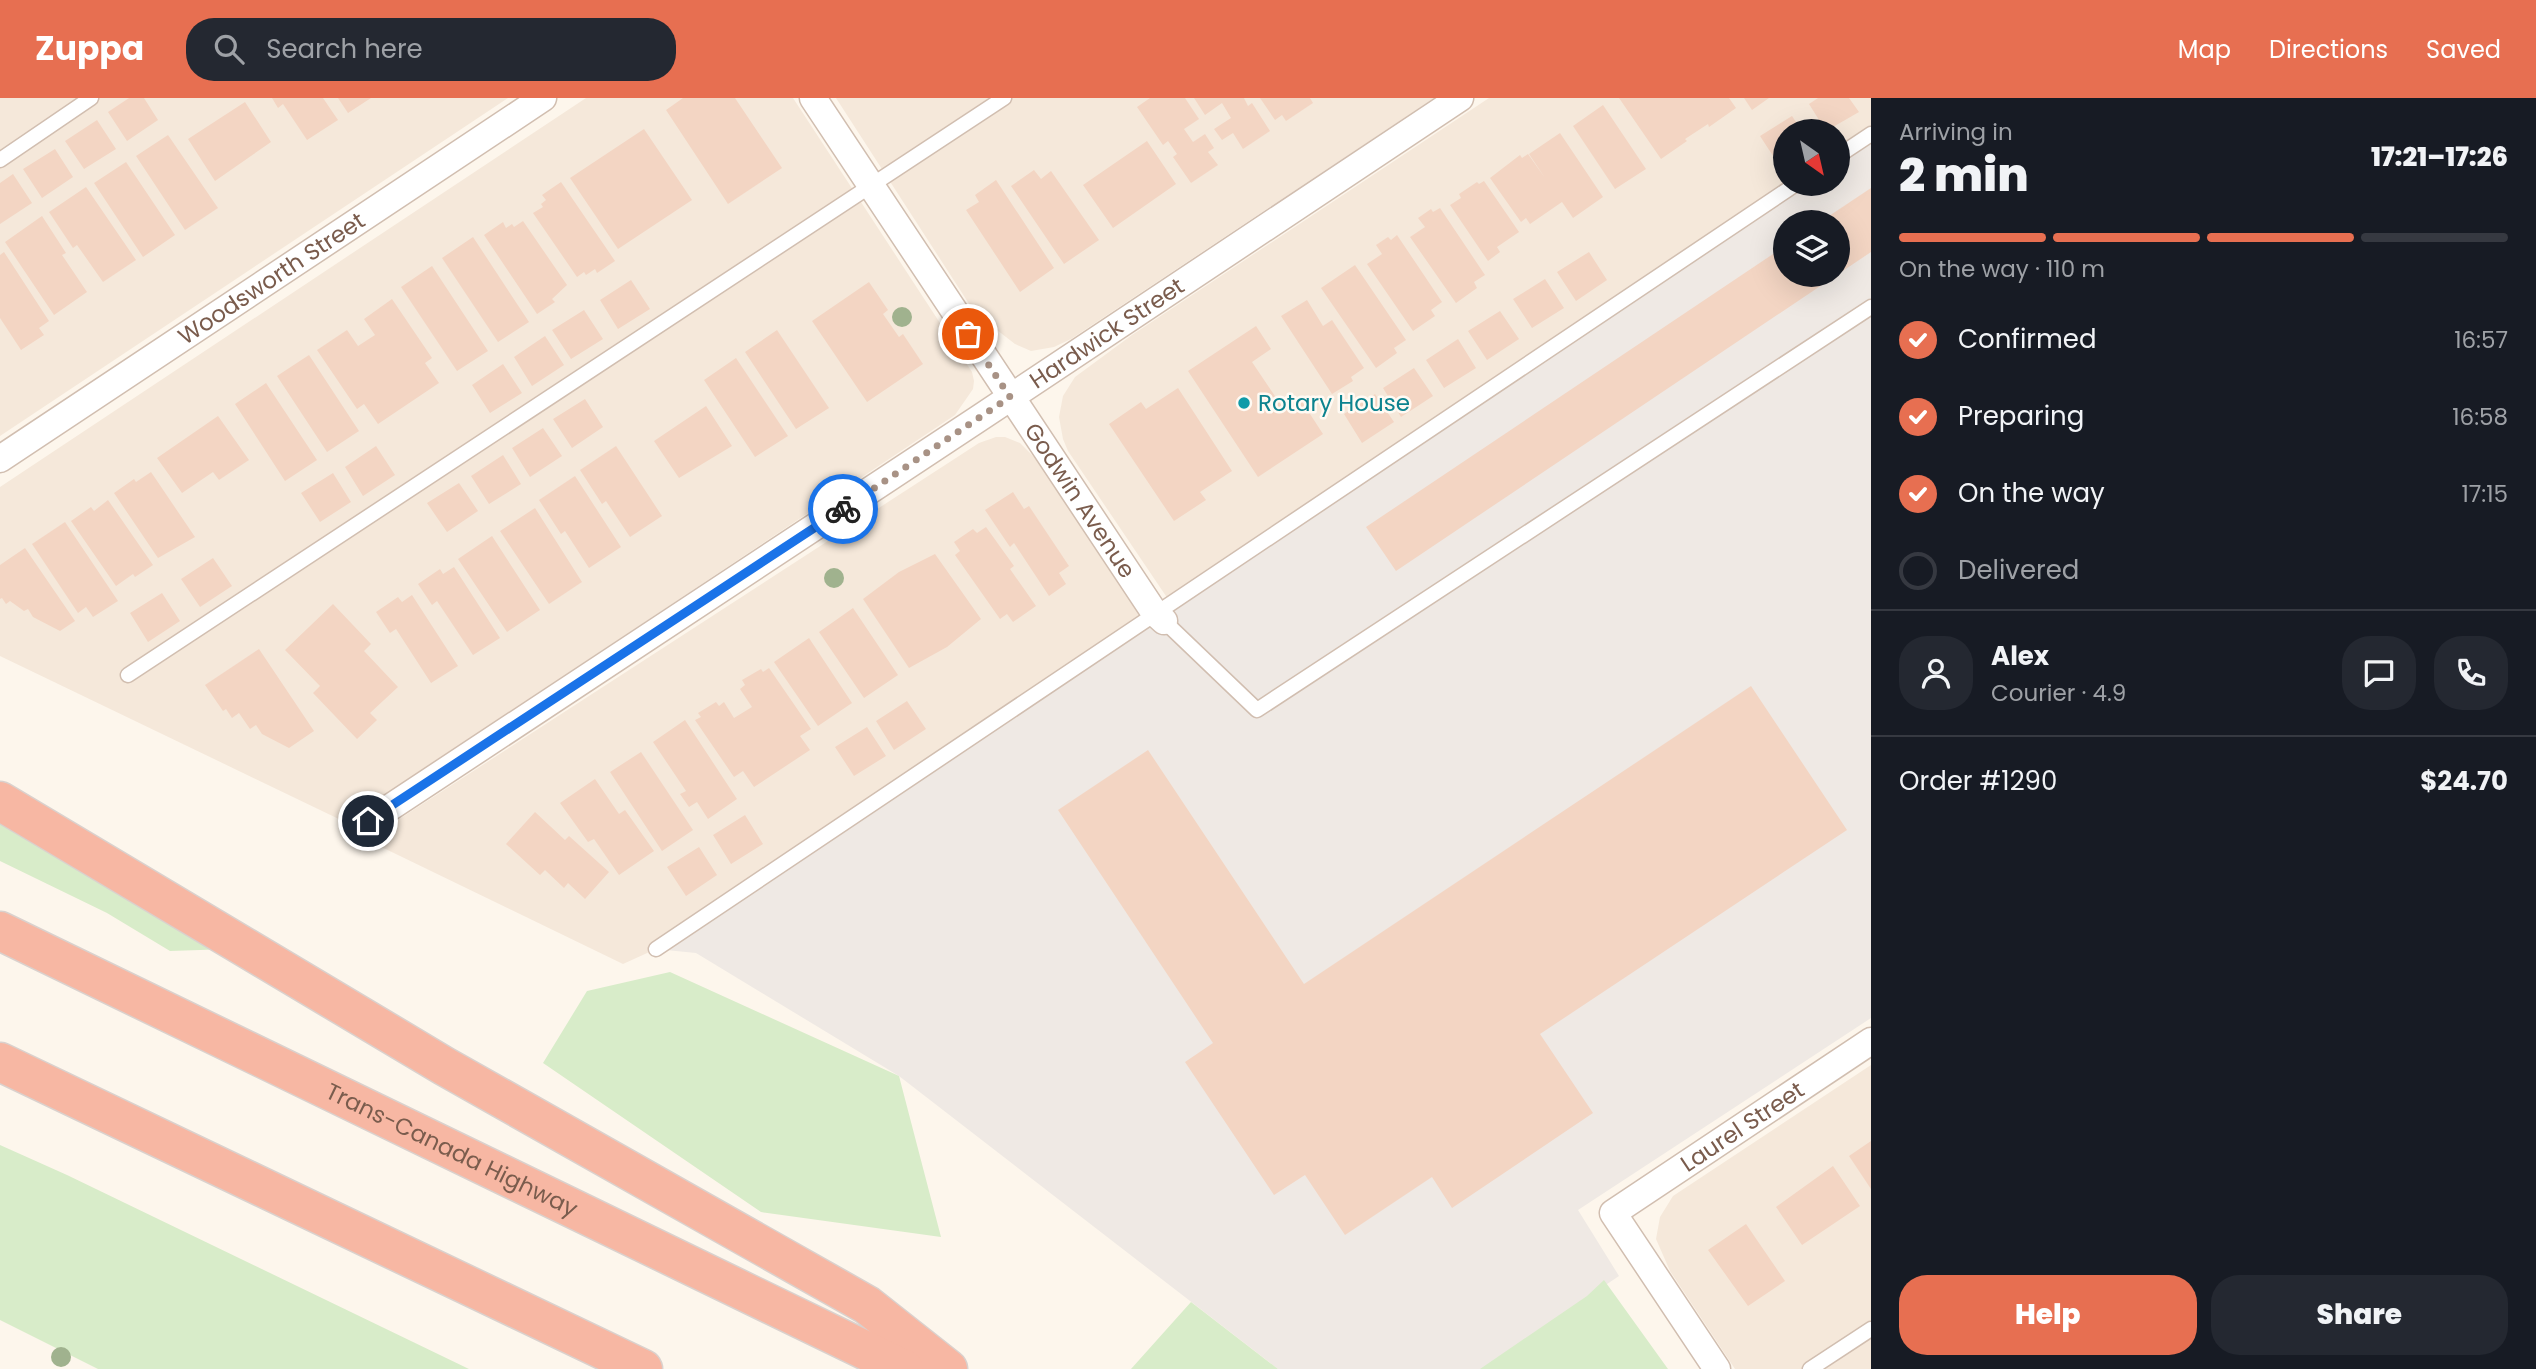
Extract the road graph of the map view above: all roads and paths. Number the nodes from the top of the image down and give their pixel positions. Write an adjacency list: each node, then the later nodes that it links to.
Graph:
1 (92, 98): 8 (lane)
2 (543, 98): 13 (street, Woodsworth Street)
3 (813, 98): 9 (street, Godwin Avenue)
4 (1004, 98): 9 (lane)
5 (1460, 98): 12 (street, Hardwick Street)
6 (1871, 134): 7 (lane)
7 (1850, 148)
8 (0, 160)
9 (870, 187): 12 (street, Godwin Avenue); 15 (lane)
10 (1778, 196): 14 (lane)
11 (1871, 307): 14 (lane)
12 (1010, 397): 14 (street, Godwin Avenue); 17 (street, Hardwick Street)
13 (0, 459)
14 (1159, 617): 19 (lane)
15 (128, 675)
16 (0, 801): 25 (highway)
17 (368, 821)
18 (0, 931): 24 (highway, Trans-Canada Highway)
19 (656, 949)
20 (1871, 1041): 26 (street, Laurel Street)
21 (0, 1062): 23 (highway)
22 (1871, 1329): 27 (lane)
23 (643, 1369)
24 (904, 1369)
25 (948, 1369)
26 (1717, 1369)
27 (1810, 1369)

